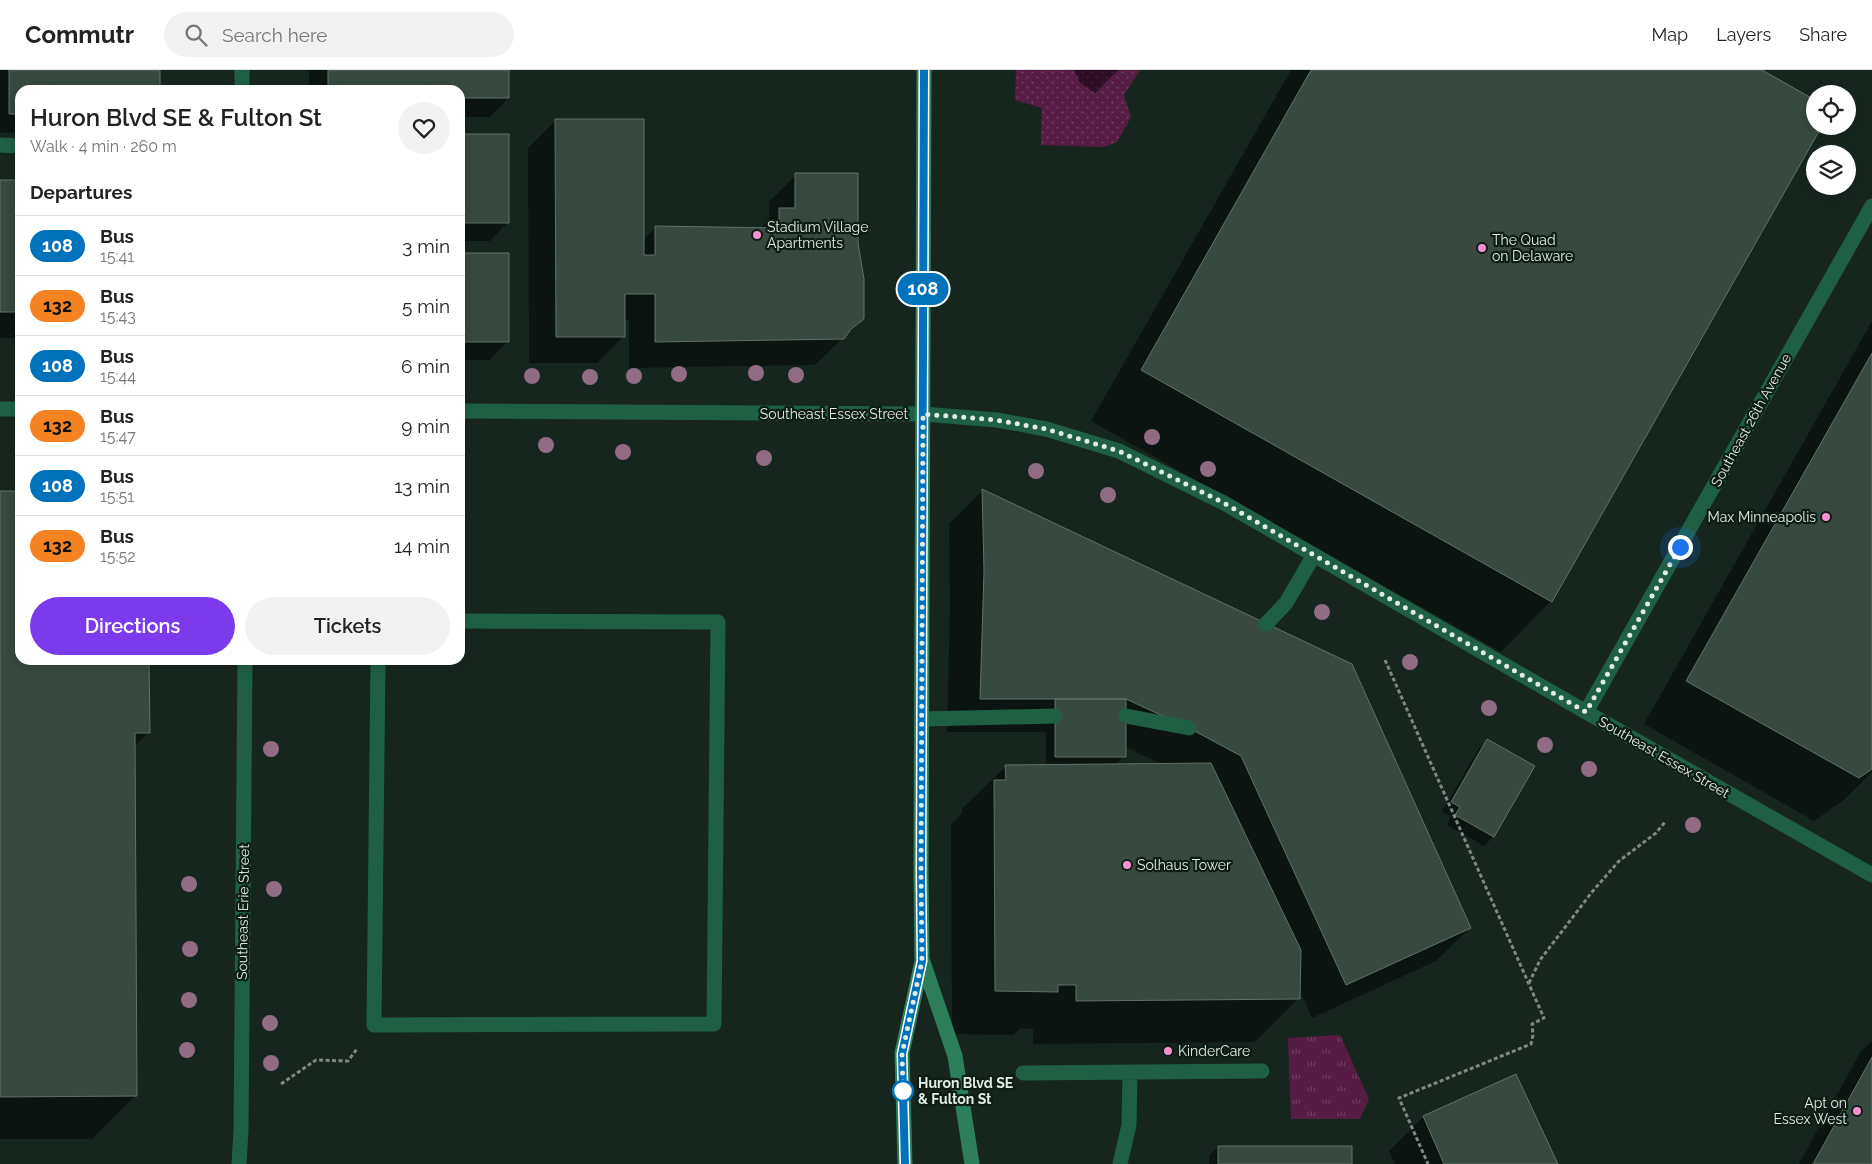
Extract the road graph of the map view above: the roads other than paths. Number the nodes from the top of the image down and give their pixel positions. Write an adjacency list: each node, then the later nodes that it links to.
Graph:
1 (242, 70): 3 (street)
2 (924, 70): 10 (main road)
3 (242, 85)
4 (0, 145): 5 (street)
5 (15, 146)
6 (1872, 206): 16 (street, Southeast 26th Avenue)
7 (0, 409): 8 (street)
8 (15, 409)
9 (465, 412): 10 (street, Southeast Essex Street)
10 (923, 414): 11 (street, Southeast Essex Street); 19 (main road)
11 (1314, 556): 13 (street); 16 (street, Southeast Essex Street)
12 (465, 621): 15 (street)
13 (1266, 624)
14 (245, 665): 26 (street, Southeast Erie Street)
15 (378, 665)
16 (1586, 712): 21 (street, Southeast Essex Street)
17 (1055, 716): 19 (street)
18 (1126, 716): 20 (street)
19 (922, 719): 22 (main road)
20 (1189, 728)
21 (1872, 875)
22 (922, 961): 27 (main road); 28 (main road)
23 (1262, 1071): 24 (street)
24 (1130, 1072): 25 (street); 29 (street)
25 (1023, 1073)
26 (239, 1164)
27 (905, 1164)
28 (972, 1164)
29 (1120, 1164)

